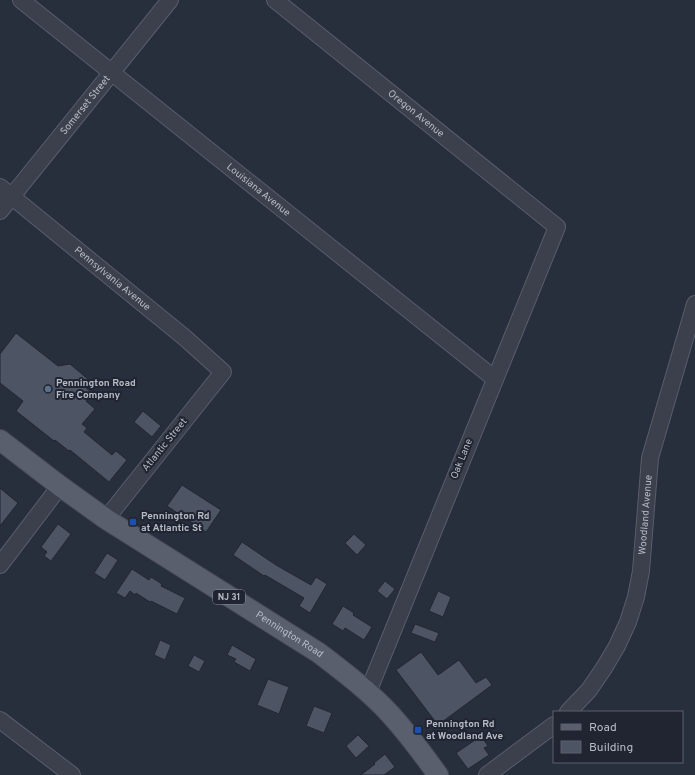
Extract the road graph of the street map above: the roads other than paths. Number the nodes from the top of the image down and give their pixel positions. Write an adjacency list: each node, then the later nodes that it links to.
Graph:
1 (21, 0): 4 (street, Louisiana Avenue)
2 (170, 0): 4 (street, Somerset Street)
3 (275, 0): 7 (street, Oregon Avenue)
4 (112, 72): 5 (street, Somerset Street); 10 (street, Louisiana Avenue)
5 (6, 192): 6 (street, Somerset Street); 9 (street, Pennsylvania Avenue)
6 (0, 211)
7 (557, 227): 10 (street, Oak Lane)
8 (695, 304): 16 (street, Woodland Avenue)
9 (223, 372): 13 (street, Atlantic Street)
10 (495, 379): 15 (street, Oak Lane)
11 (0, 440): 12 (main road, Pennington Road / NJ 31)
12 (60, 486): 13 (main road, Pennington Road / NJ 31); 14 (street)
13 (106, 519): 15 (main road, Pennington Road / NJ 31)
14 (0, 565)
15 (368, 692): 20 (main road, Pennington Road / NJ 31)
16 (569, 711)
17 (0, 720): 19 (street)
18 (553, 726): 21 (street)
19 (72, 775)
20 (438, 775)
21 (487, 775)

